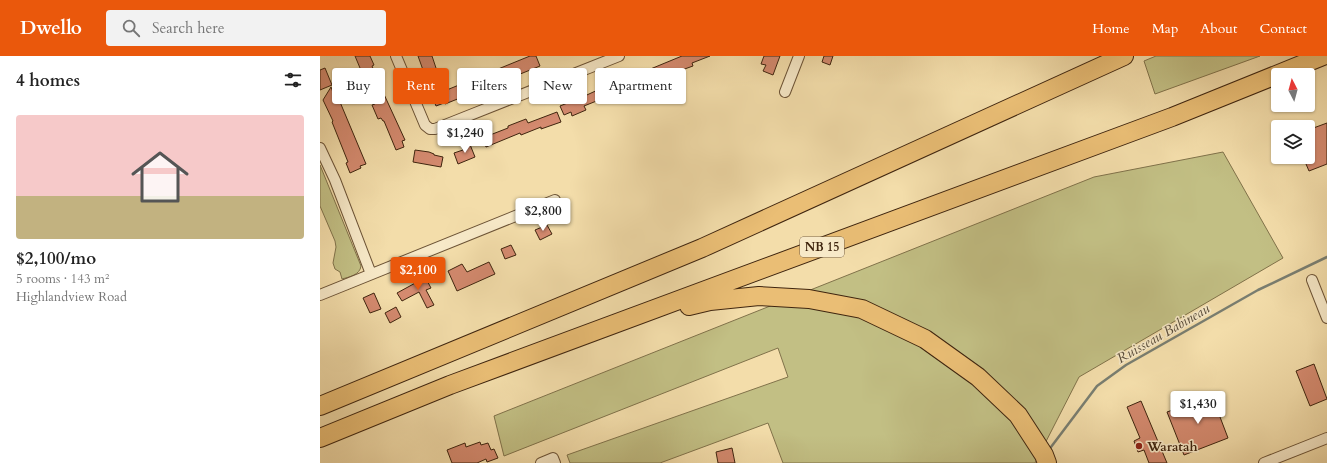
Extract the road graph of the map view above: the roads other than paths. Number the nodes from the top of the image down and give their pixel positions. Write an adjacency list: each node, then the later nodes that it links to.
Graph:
1 (396, 56): 2 (street)
2 (619, 56)
3 (799, 56): 6 (street)
4 (1124, 56): 14 (highway)
5 (1323, 56): 12 (highway, NB 15)
6 (785, 92)
7 (320, 148): 9 (street)
8 (555, 200): 9 (street)
9 (371, 274): 11 (street)
10 (1312, 280): 13 (street)
11 (320, 295)
12 (633, 317): 15 (highway, NB 15); 19 (highway)
13 (1327, 318)
14 (320, 406)
15 (320, 438)
16 (1327, 438): 20 (street)
17 (541, 463): 18 (street)
18 (555, 463)
19 (1048, 463)
20 (1264, 463)

